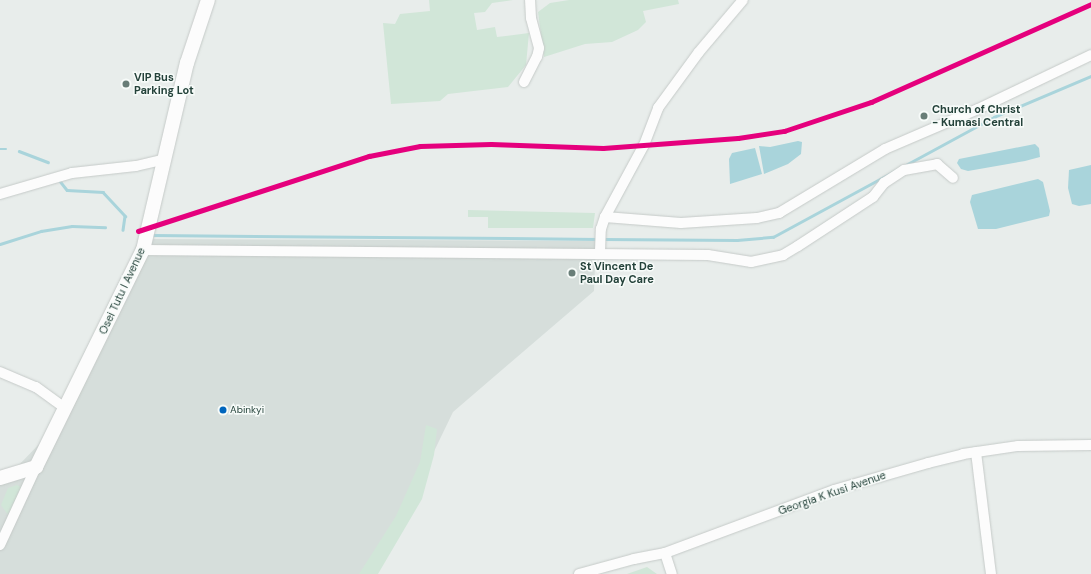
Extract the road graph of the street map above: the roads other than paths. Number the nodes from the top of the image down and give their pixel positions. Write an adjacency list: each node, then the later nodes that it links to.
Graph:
1 (208, 0): 6 (street, Osei Tutu I Avenue)
2 (530, 0): 5 (street)
3 (743, 0): 9 (street)
4 (1091, 55): 9 (street)
5 (524, 82)
6 (162, 160): 8 (street); 11 (street, Osei Tutu I Avenue)
7 (953, 178): 10 (street)
8 (0, 194)
9 (606, 217): 10 (street)
10 (600, 249): 11 (street)
11 (142, 250): 13 (street, Osei Tutu I Avenue)
12 (0, 372): 13 (street)
13 (66, 409): 16 (street, Osei Tutu I Avenue)
14 (1091, 445): 15 (street, Georgia K Kusi Avenue)
15 (976, 452): 19 (street, Georgia K Kusi Avenue); 22 (street)
16 (36, 467): 17 (street); 18 (street)
17 (0, 478)
18 (0, 546)
19 (665, 553): 20 (street, Georgia K Kusi Avenue); 21 (street)
20 (580, 574)
21 (672, 574)
22 (992, 574)

